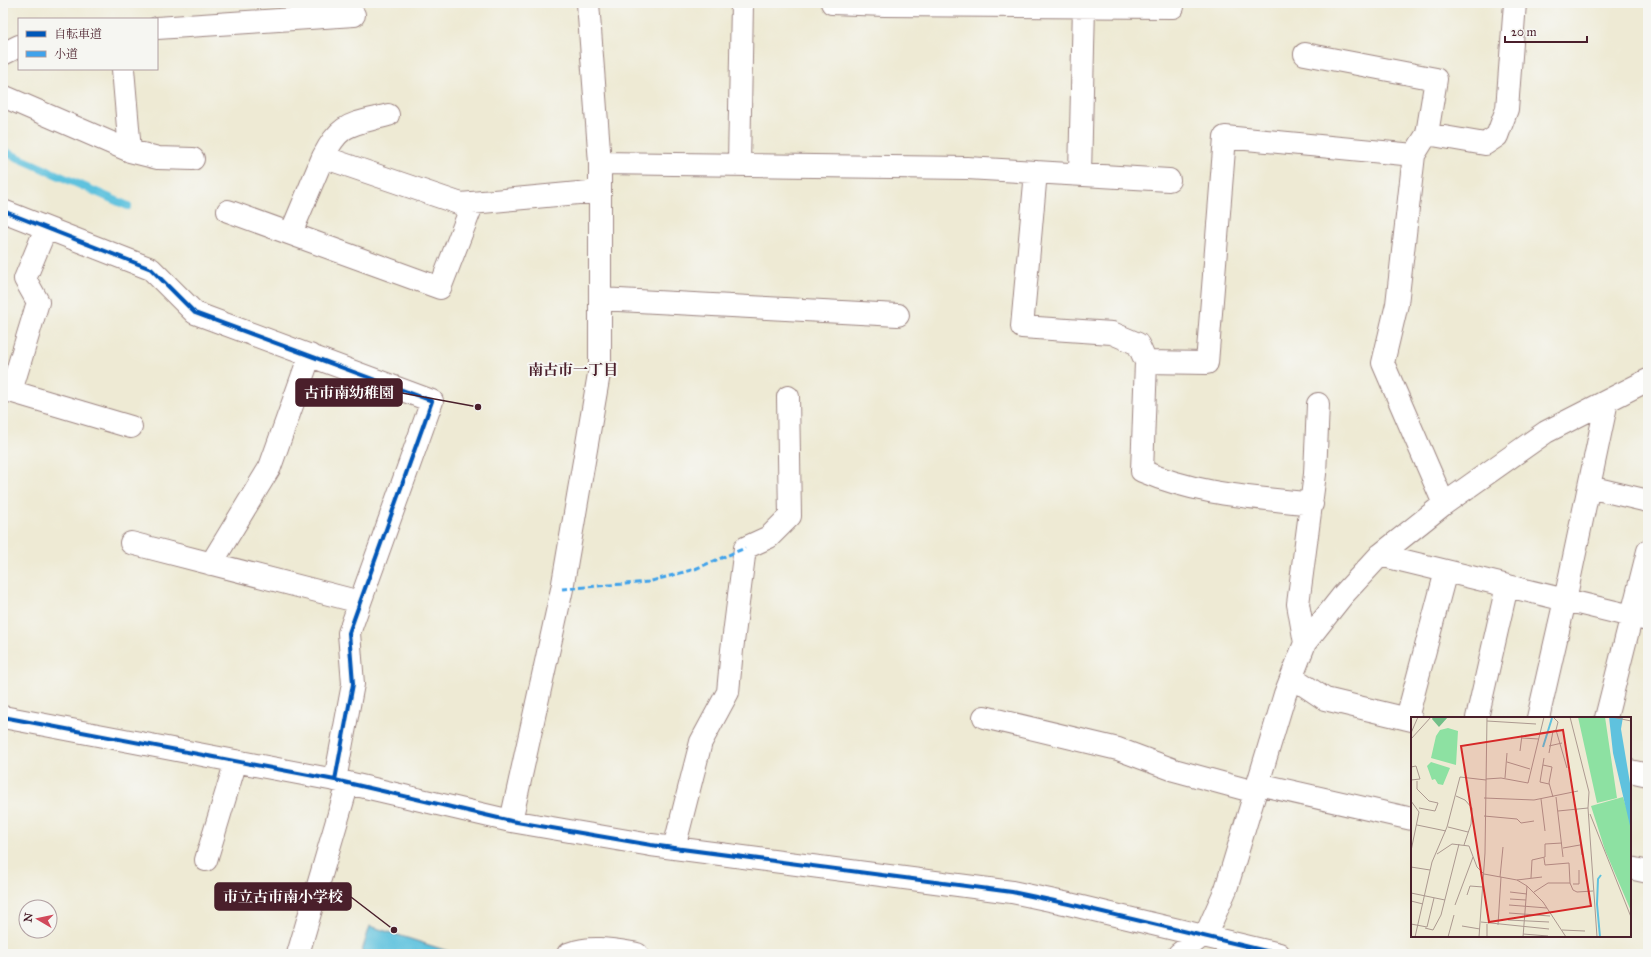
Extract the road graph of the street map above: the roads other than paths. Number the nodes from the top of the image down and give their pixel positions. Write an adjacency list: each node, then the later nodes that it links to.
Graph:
1 (588, 3): 20 (street)
2 (742, 3): 21 (street)
3 (832, 3): 5 (street)
4 (1515, 3): 15 (street)
5 (1084, 6): 6 (street); 23 (street)
6 (1173, 7)
7 (354, 15): 8 (street)
8 (158, 28)
9 (18, 46): 10 (street)
10 (3, 54)
11 (1305, 54): 15 (street)
12 (123, 70): 16 (street)
13 (3, 96): 16 (street)
14 (388, 115): 18 (street)
15 (1426, 134): 17 (street)
16 (130, 151): 19 (street)
17 (1414, 155): 34 (street); 44 (street)
18 (323, 157): 26 (street); 30 (street)
19 (193, 159)
20 (600, 163): 21 (street); 25 (street)
21 (738, 164): 22 (street)
22 (1036, 172): 23 (street); 34 (street)
23 (1080, 174): 24 (street)
24 (1169, 180)
25 (600, 191): 26 (street); 31 (street)
26 (473, 203): 30 (street)
27 (3, 211): 29 (street)
28 (228, 211): 30 (street)
29 (46, 228): 33 (street); 36 (street)
30 (291, 233)
31 (600, 299): 32 (street); 68 (street)
32 (898, 315)
33 (310, 356): 48 (street); 52 (street)
34 (1146, 362): 43 (street)
35 (1648, 380): 38 (street)
36 (7, 390): 40 (street)
37 (788, 397): 69 (street)
38 (1607, 401): 41 (street); 44 (street)
39 (1318, 404): 43 (street)
40 (131, 427)
41 (1589, 487): 42 (street); 51 (street)
42 (1648, 501)
43 (1312, 504): 54 (street)
44 (1444, 504): 47 (street)
45 (130, 543): 48 (street)
46 (1648, 551): 53 (street)
47 (1380, 555): 49 (street); 54 (street)
48 (211, 564): 52 (street)
49 (1446, 571): 50 (street); 61 (street)
50 (1507, 586): 51 (street); 58 (street)
51 (1565, 600): 53 (street); 59 (street)
52 (360, 602): 65 (street)
53 (1640, 618): 60 (street)
54 (1305, 643): 55 (street)
55 (1292, 677): 61 (street); 66 (street)
56 (3, 717): 62 (street)
57 (984, 717): 66 (street)
58 (1477, 717)
59 (1538, 717)
60 (1606, 717)
61 (1410, 719)
62 (236, 761): 65 (street); 70 (street)
63 (1631, 771): 64 (street)
64 (1648, 775)
65 (341, 781): 68 (street); 74 (street)
66 (1257, 788): 67 (street); 73 (street)
67 (1411, 819)
68 (511, 821): 69 (street)
69 (674, 848): 73 (street)
70 (206, 860)
71 (1631, 868): 72 (street)
72 (1648, 872)
73 (1201, 936): 77 (street); 78 (street)
74 (298, 954)
75 (568, 954): 76 (street)
76 (637, 954)
77 (1179, 954)
78 (1279, 954)

